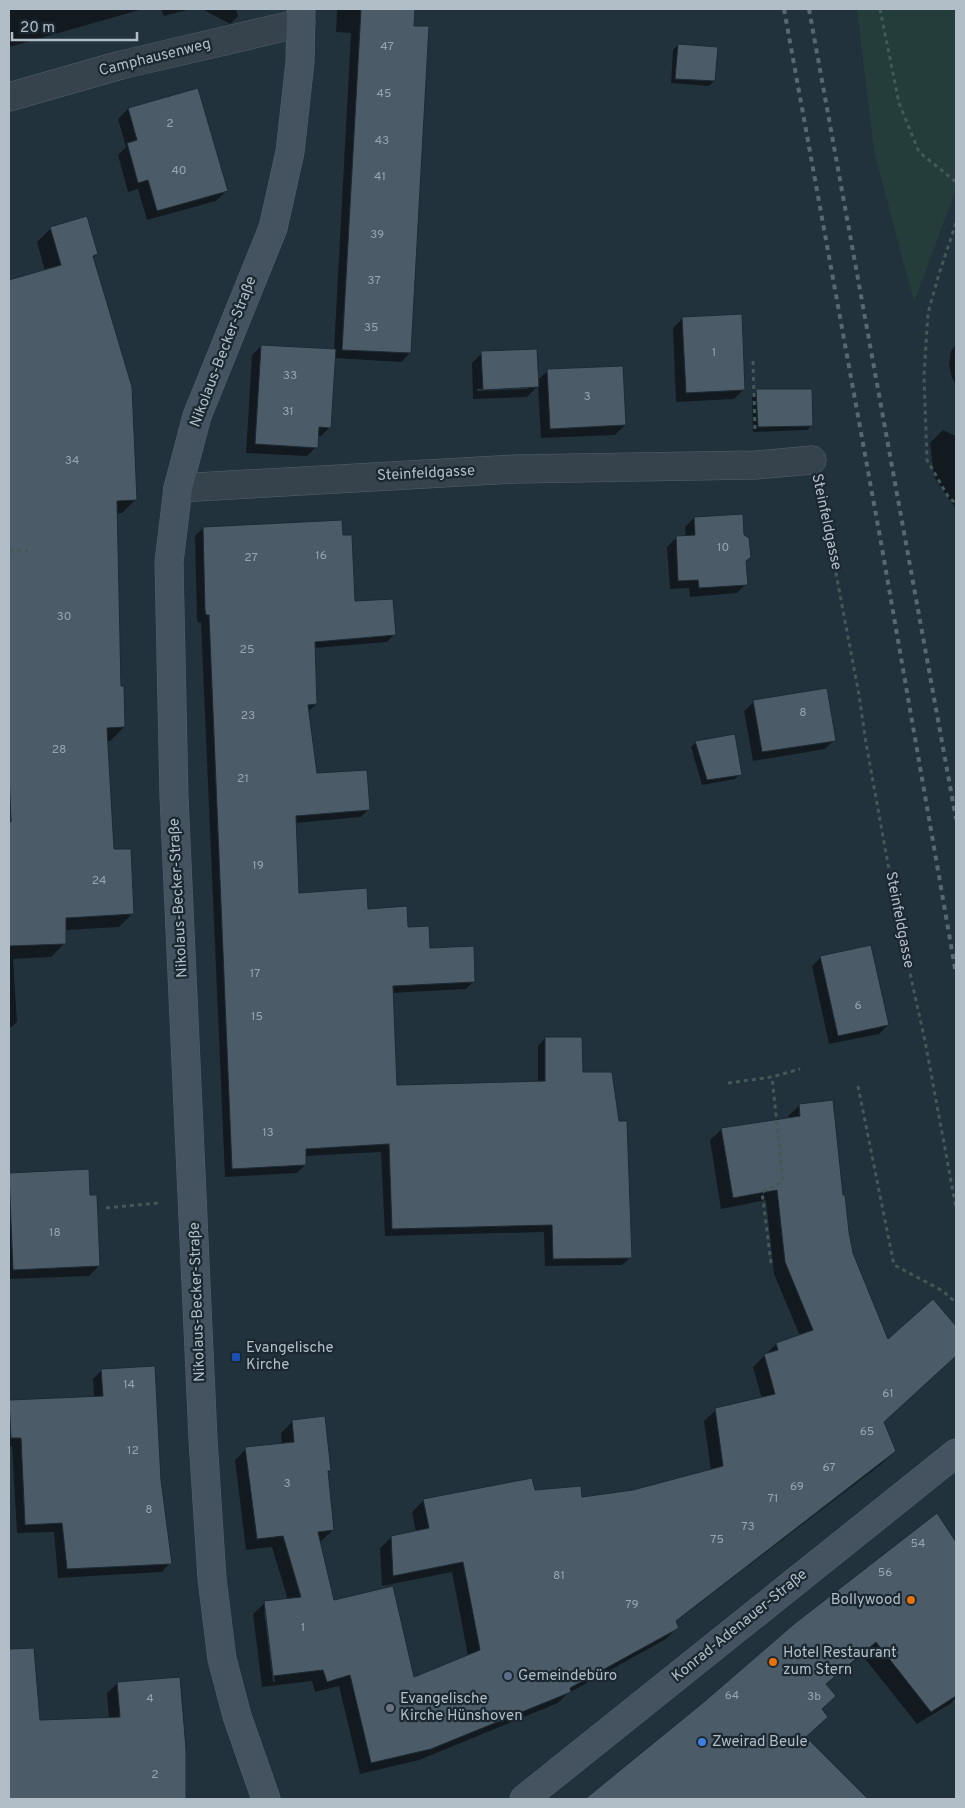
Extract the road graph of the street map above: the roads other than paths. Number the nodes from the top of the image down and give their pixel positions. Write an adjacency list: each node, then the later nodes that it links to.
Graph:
1 (301, 16): 2 (street, Camphausenweg); 4 (main road, Nikolaus-Becker-Straße)
2 (9, 97)
3 (812, 460): 4 (street, Steinfeldgasse)
4 (178, 488): 6 (main road, Nikolaus-Becker-Straße)
5 (956, 1453): 7 (main road, Konrad-Adenauer-Straße)
6 (266, 1799)
7 (524, 1799)

